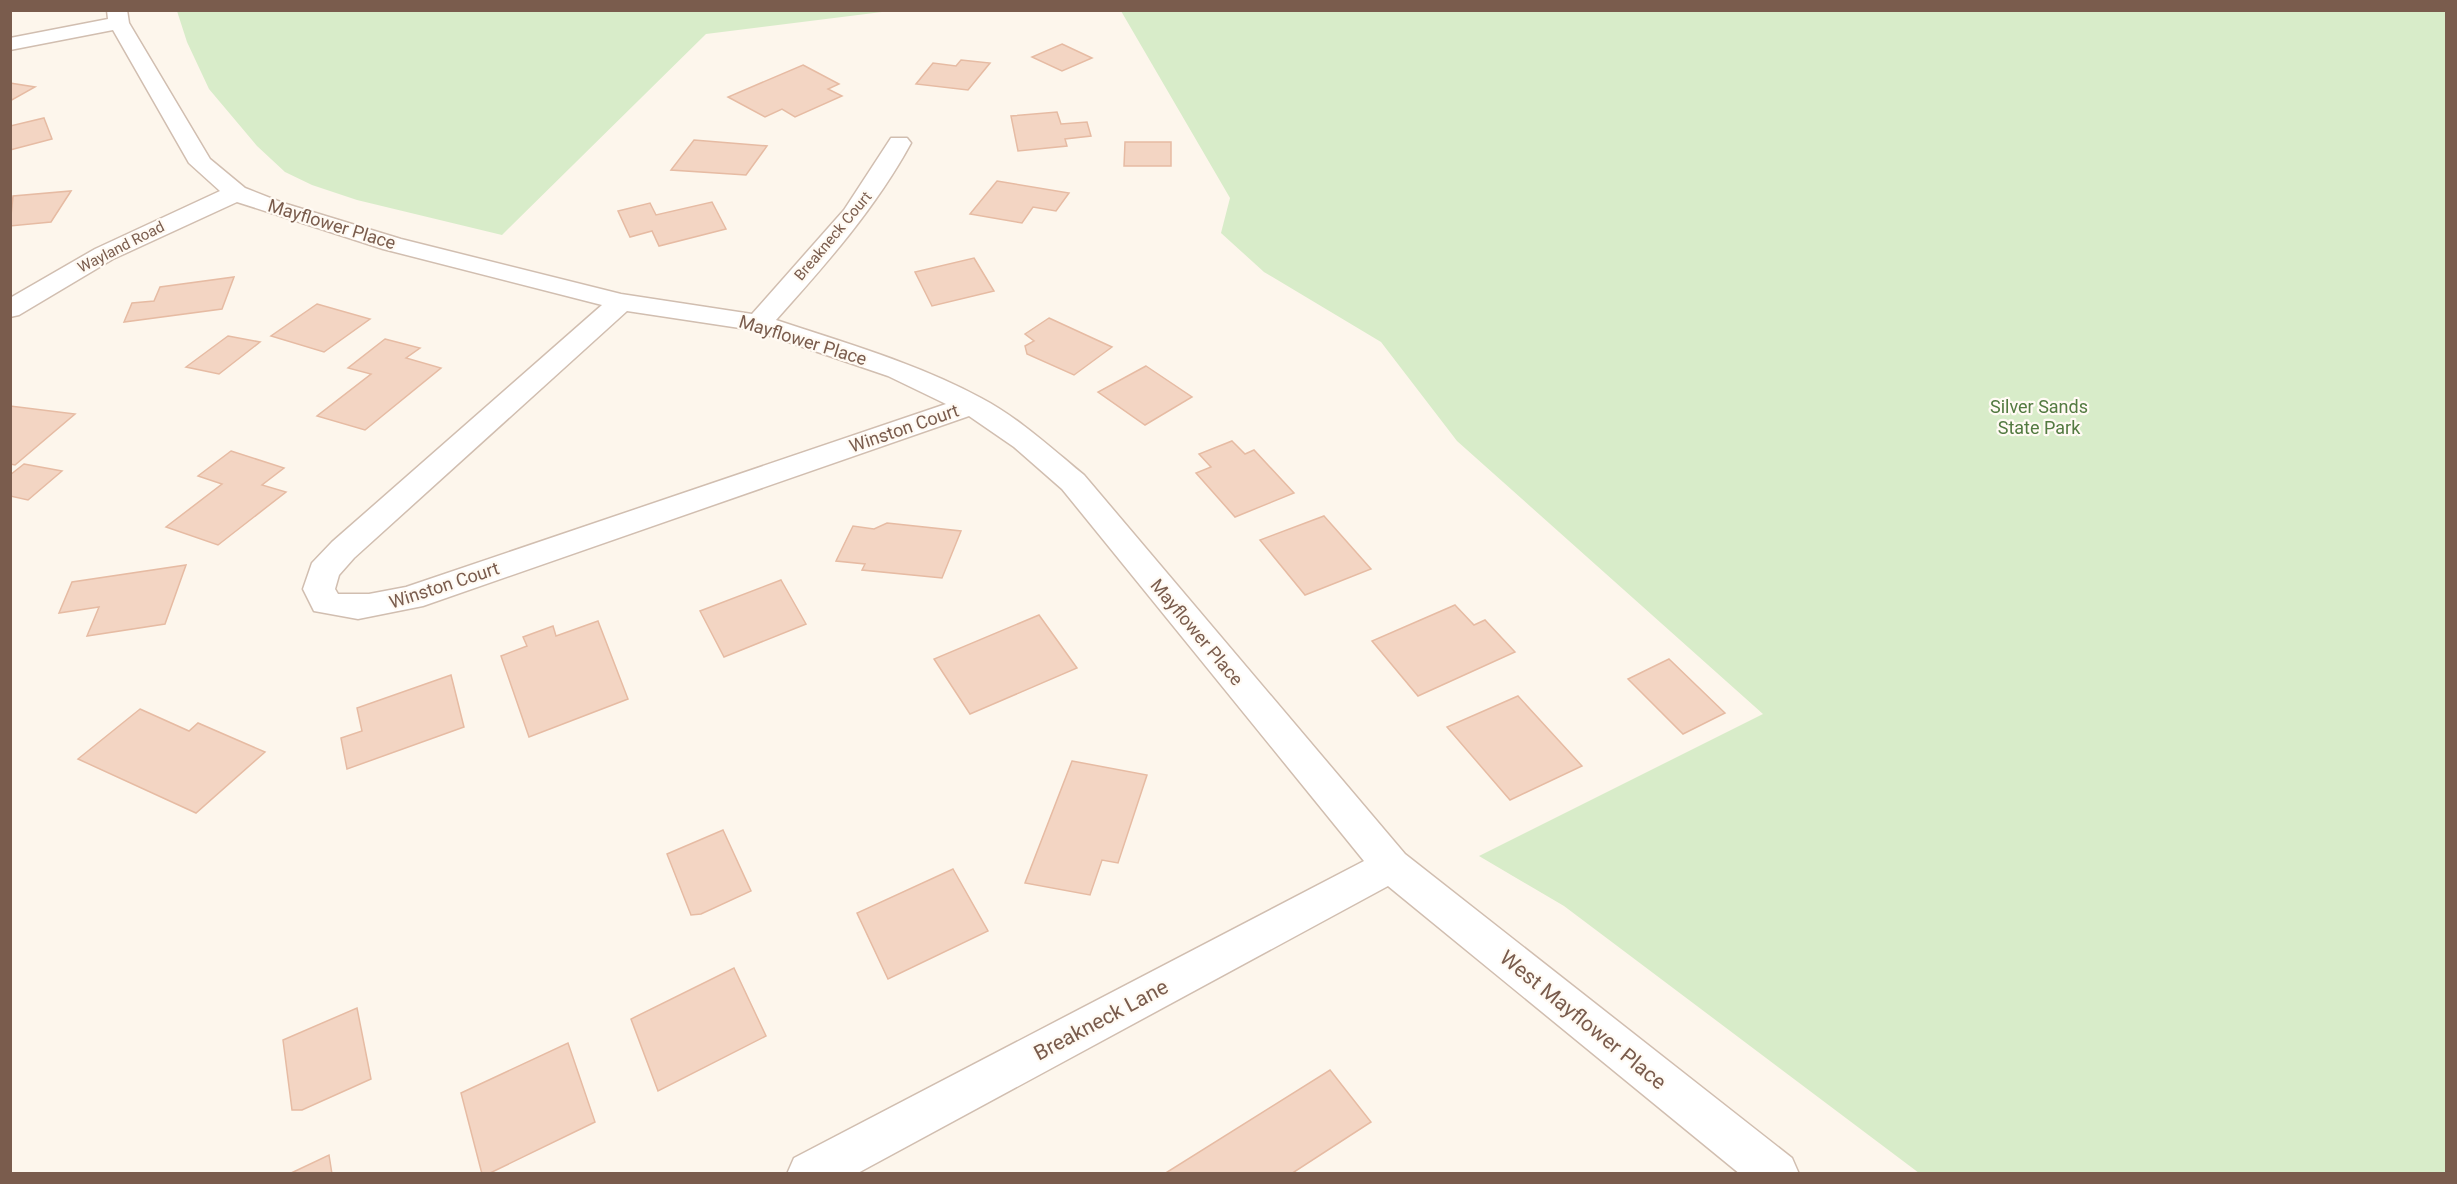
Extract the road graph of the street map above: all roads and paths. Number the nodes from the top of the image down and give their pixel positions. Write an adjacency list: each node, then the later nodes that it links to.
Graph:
1 (118, 17): 2 (street); 4 (street, Mayflower Place)
2 (10, 44)
3 (899, 143): 7 (street, Breakneck Court)
4 (236, 193): 5 (street, Mayflower Place); 6 (street, Wayland Road)
5 (621, 302): 7 (street, Mayflower Place); 8 (street, Winston Court)
6 (10, 309)
7 (758, 323): 8 (street, Mayflower Place)
8 (972, 405): 9 (street, Mayflower Place)
9 (1391, 866): 10 (street, Breakneck Lane); 11 (street, West Mayflower Place)
10 (810, 1173)
11 (1776, 1173)

